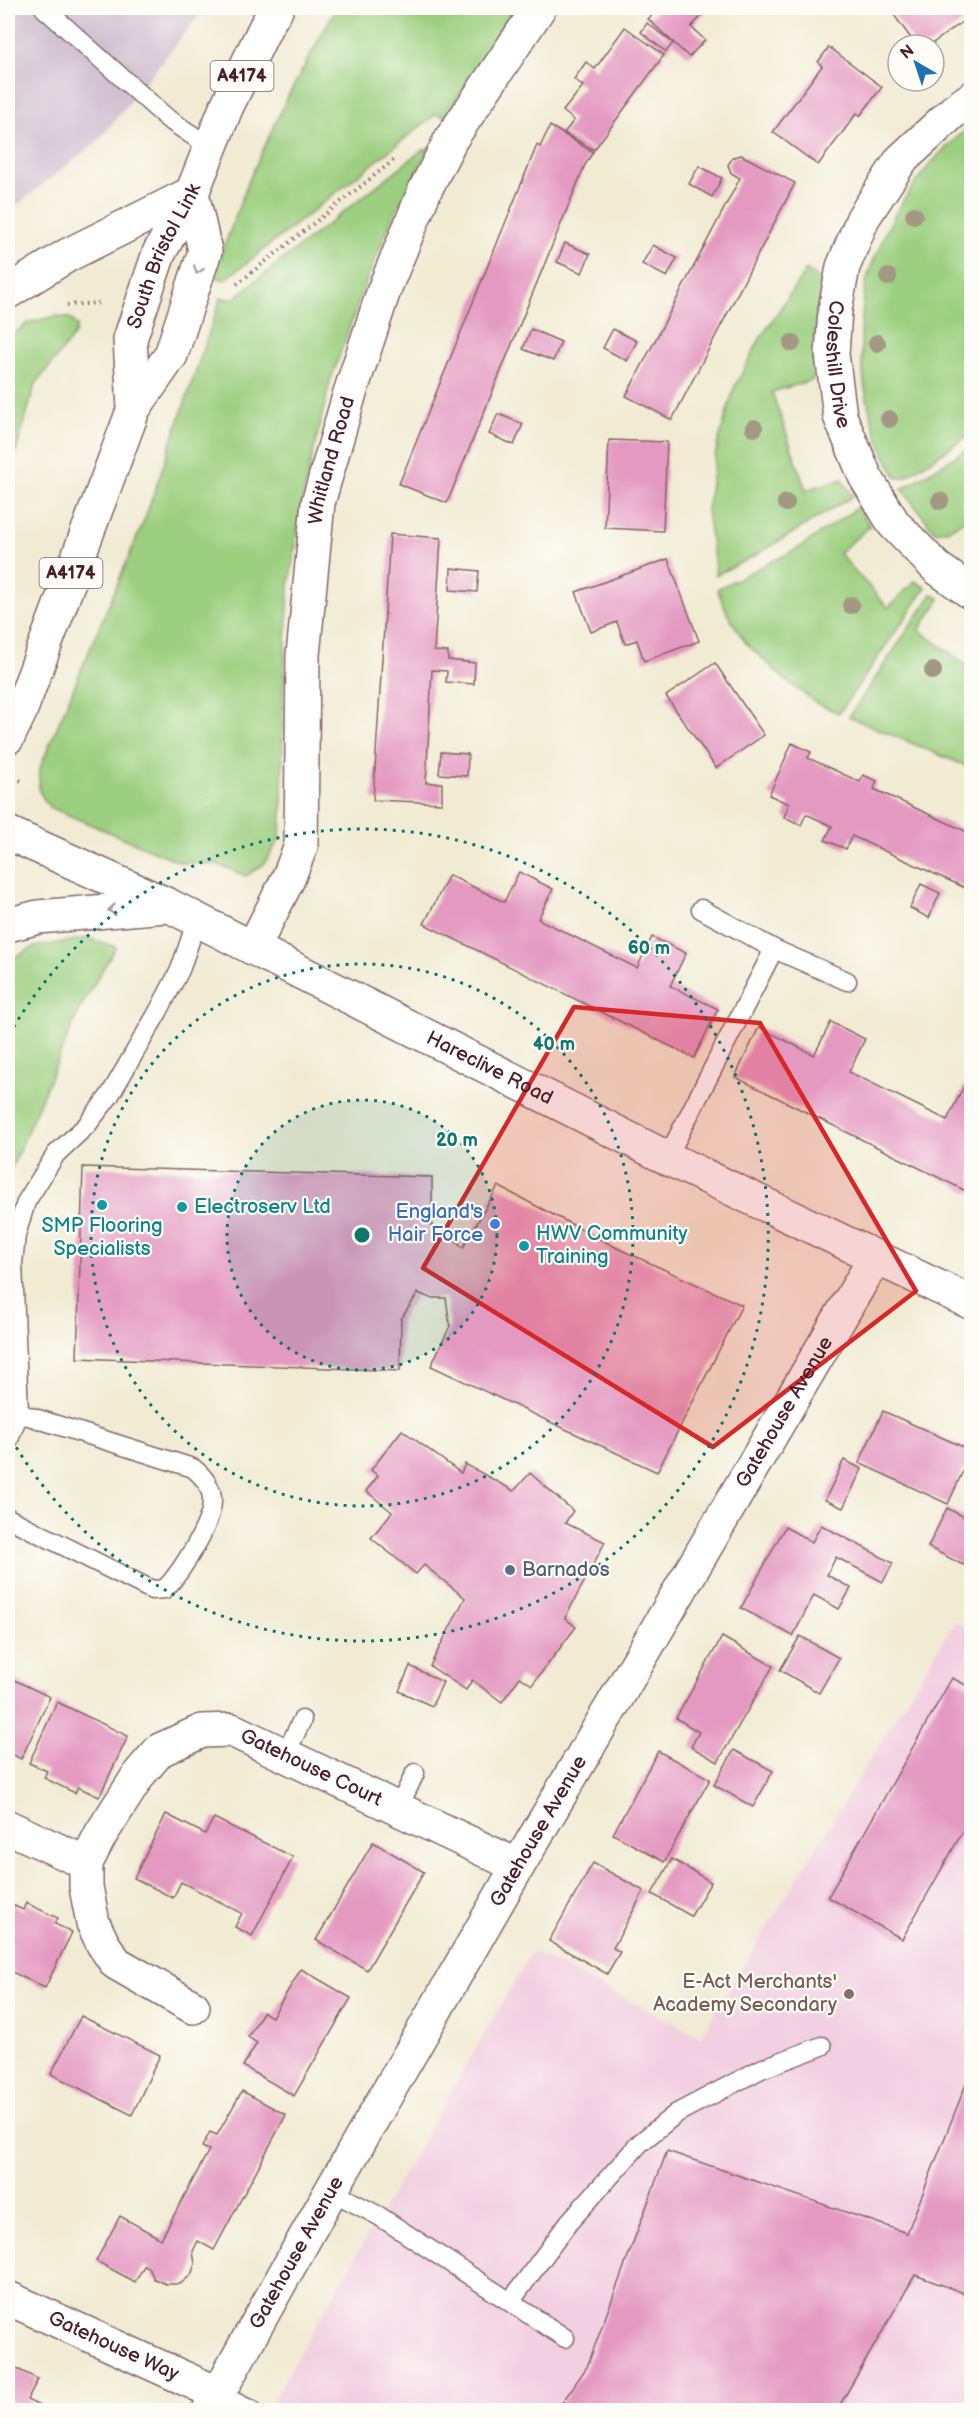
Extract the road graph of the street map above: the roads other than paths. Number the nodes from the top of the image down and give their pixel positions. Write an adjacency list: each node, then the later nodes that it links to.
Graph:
1 (44, 8): 5 (lane)
2 (278, 8): 5 (main road, A4174)
3 (539, 8): 15 (main road, Whitland Road)
4 (972, 98): 9 (main road, Coleshill Drive)
5 (210, 147): 6 (main road, A4174)
6 (192, 193): 7 (main road); 8 (main road, South Bristol Link / A4174); 8 (main road, South Bristol Link / A4174, one-way to 8)
7 (8, 292)
8 (134, 408): 10 (main road, South Bristol Link / A4174)
9 (972, 593)
10 (8, 737)
11 (8, 833): 13 (main road, Hareclive Road)
12 (700, 909): 16 (lane)
13 (184, 913): 14 (main road, one-way to 14); 15 (main road, Hareclive Road); 21 (lane)
14 (8, 925)
15 (253, 948): 18 (main road, Hareclive Road)
16 (774, 949): 17 (lane); 18 (lane)
17 (847, 981)
18 (667, 1158): 19 (main road, Hareclive Road)
19 (875, 1258): 20 (main road, Hareclive Road); 30 (main road, Gatehouse Avenue)
20 (972, 1303)
21 (19, 1413): 22 (lane); 23 (lane)
22 (8, 1442)
23 (8, 1518)
24 (302, 1720): 25 (lane)
25 (285, 1755): 27 (main road, Gatehouse Court); 29 (main road, Gatehouse Court)
26 (415, 1773): 27 (lane)
27 (399, 1807): 30 (main road, Gatehouse Court)
28 (8, 1827): 29 (main road)
29 (86, 1863): 31 (main road, Gatehouse Court)
30 (518, 1866): 33 (main road, Gatehouse Avenue)
31 (193, 2007)
32 (822, 2046): 35 (lane)
33 (331, 2192): 35 (lane); 37 (main road, Gatehouse Avenue)
34 (8, 2298): 37 (main road, Gatehouse Way)
35 (510, 2302): 36 (lane)
36 (565, 2338)
37 (214, 2402): 38 (lane)
38 (251, 2410)

